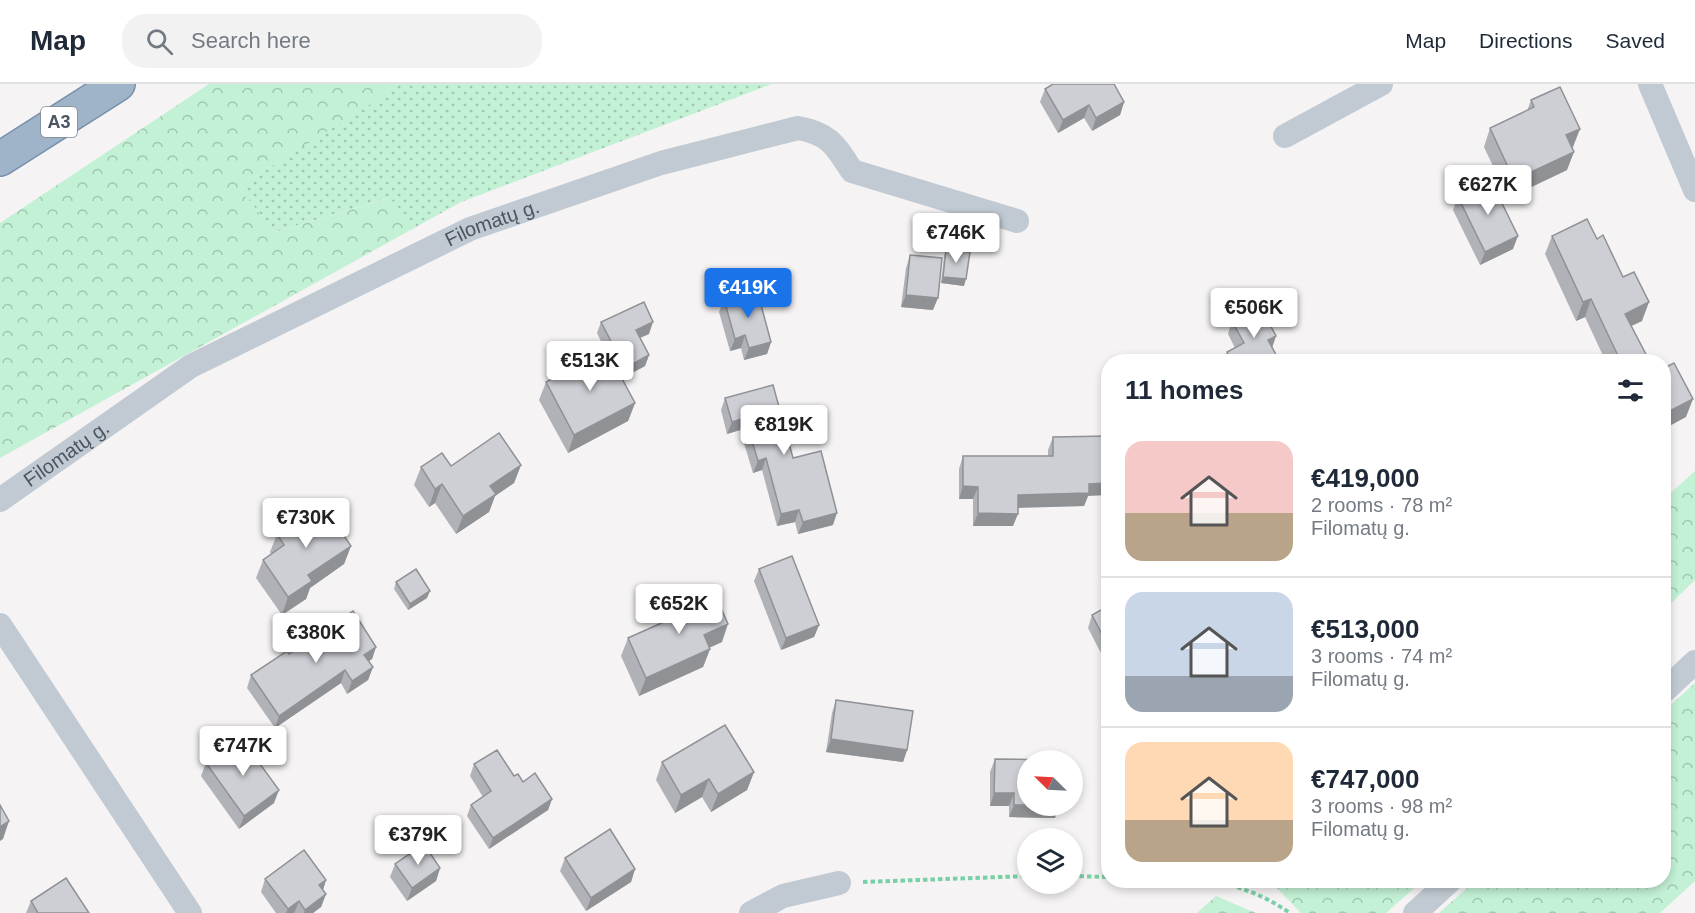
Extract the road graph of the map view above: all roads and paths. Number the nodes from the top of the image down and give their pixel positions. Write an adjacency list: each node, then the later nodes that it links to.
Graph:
1 (118, 84): 5 (highway, A3)
2 (1381, 84): 4 (street)
3 (1650, 84): 6 (street)
4 (1285, 136)
5 (0, 159)
6 (1695, 190)
7 (1017, 221): 8 (street, Filomatų g.)
8 (0, 500)
9 (0, 625): 18 (street)
10 (1695, 662): 11 (street)
11 (1671, 684)
12 (1017, 876): 15 (path)
13 (1083, 876): 14 (path)
14 (1101, 877)
15 (839, 884): 19 (street)
16 (1242, 888): 20 (path)
17 (1442, 888): 21 (street)
18 (190, 913)
19 (751, 913)
20 (1290, 913)
21 (1415, 913)

